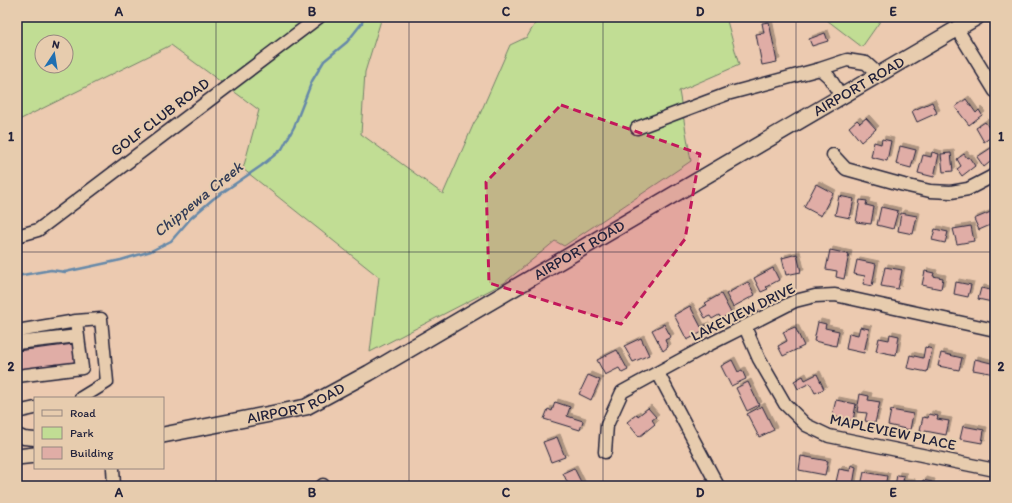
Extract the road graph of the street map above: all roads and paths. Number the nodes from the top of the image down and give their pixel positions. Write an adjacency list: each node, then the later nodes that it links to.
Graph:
1 (319, 17): 11 (street, GOLF CLUB ROAD)
2 (977, 17): 3 (main road, AIRPORT ROAD)
3 (957, 29): 5 (main road, AIRPORT ROAD); 6 (street)
4 (820, 69): 5 (street); 7 (street); 8 (street)
5 (878, 74): 7 (main road, AIRPORT ROAD)
6 (995, 90)
7 (841, 96): 24 (main road, AIRPORT ROAD)
8 (637, 128)
9 (833, 155): 10 (street)
10 (995, 175)
11 (17, 236)
12 (76, 321): 15 (street); 16 (street); 20 (street)
13 (745, 327): 14 (street, LAKEVIEW DRIVE); 18 (street, LAKEVIEW DRIVE); 30 (street, MAPLEVIEW PLACE)
14 (995, 330)
15 (17, 331)
16 (78, 336): 17 (street); 19 (street)
17 (17, 343)
18 (658, 373): 26 (street, LAKEVIEW DRIVE); 32 (street)
19 (17, 376)
20 (82, 397)
21 (34, 408): 22 (street)
22 (17, 412)
23 (17, 435): 25 (street)
24 (164, 435)
25 (34, 438)
26 (605, 452)
27 (34, 455): 28 (main road)
28 (17, 457)
29 (113, 469): 31 (street)
30 (995, 470)
31 (114, 486)
32 (718, 486)

